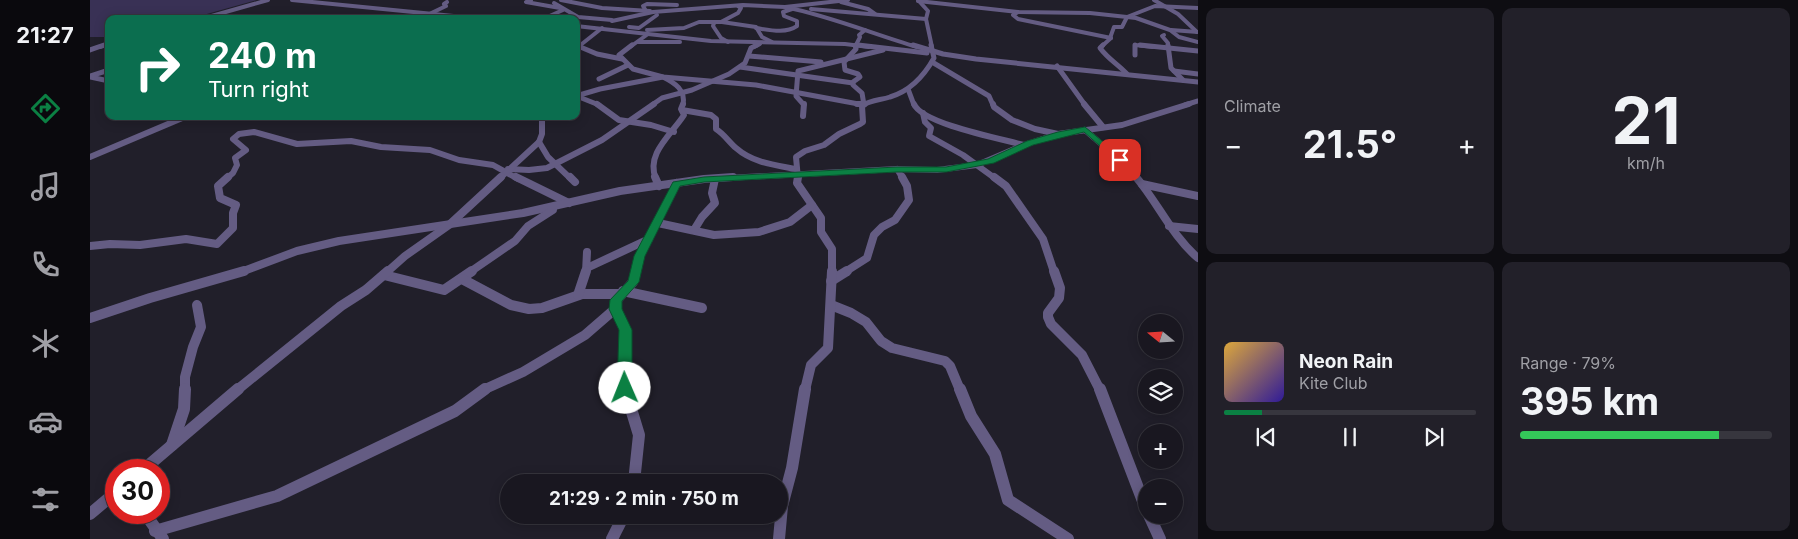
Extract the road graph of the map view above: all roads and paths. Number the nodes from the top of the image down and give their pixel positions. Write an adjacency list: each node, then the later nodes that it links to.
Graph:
1 (268, 0): 30 (street)
2 (292, 0): 29 (street)
3 (530, 0): 21 (street)
4 (561, 0): 23 (street)
5 (651, 0): 15 (street)
6 (848, 0): 10 (street)
7 (918, 0): 11 (street); 39 (street)
8 (1154, 0): 18 (street)
9 (798, 1): 14 (street); 19 (street)
10 (839, 1): 14 (street); 35 (street)
11 (935, 1): 28 (street)
12 (447, 2): 29 (street)
13 (554, 2): 21 (street)
14 (818, 2): 19 (street); 27 (street)
15 (657, 3): 16 (street); 25 (street)
16 (677, 5)
17 (738, 6): 19 (street); 26 (street); 42 (street)
18 (1165, 6): 20 (street); 36 (street); 50 (street)
19 (785, 7): 22 (street)
20 (1198, 8)
21 (562, 9): 33 (street); 34 (street)
22 (792, 9): 24 (street); 45 (street)
23 (636, 10): 25 (street); 40 (street)
24 (799, 10): 27 (street); 48 (street)
25 (646, 11): 26 (street)
26 (664, 12): 40 (street); 47 (street)
27 (849, 12): 35 (street)
28 (1018, 12): 36 (street); 54 (street)
29 (436, 13): 31 (street); 32 (street)
30 (215, 15)
31 (430, 15)
32 (452, 15)
33 (551, 15)
34 (571, 15)
35 (878, 15): 39 (street)
36 (1128, 16): 38 (street); 54 (street)
37 (580, 18): 40 (street)
38 (1136, 18): 41 (street); 49 (street)
39 (926, 19): 67 (street)
40 (612, 21): 46 (street)
41 (1161, 21)
42 (721, 22): 43 (street); 45 (street)
43 (714, 23): 51 (street); 56 (street)
44 (580, 27): 46 (street)
45 (756, 28): 57 (street)
46 (600, 30): 47 (street); 61 (street)
47 (616, 30): 51 (street)
48 (865, 30): 59 (street); 67 (street)
49 (1168, 30): 50 (street); 58 (street)
50 (1198, 32)
51 (648, 34): 53 (street); 55 (street)
52 (1164, 35): 65 (street)
53 (681, 38): 55 (street); 56 (street)
54 (1110, 38): 80 (street)
55 (638, 42): 70 (street)
56 (728, 42): 57 (street)
57 (769, 42): 59 (street); 69 (street)
58 (1198, 42)
59 (856, 44): 63 (street); 71 (street)
60 (105, 45): 64 (street)
61 (580, 45)
62 (580, 48): 70 (street)
63 (888, 49): 67 (street); 71 (street)
64 (90, 50)
65 (1169, 50): 66 (street); 68 (street); 79 (street)
66 (1198, 51)
67 (933, 53): 72 (street); 76 (street)
68 (1135, 55)
69 (748, 56): 73 (street); 77 (street)
70 (622, 59): 75 (street)
71 (845, 59): 73 (street); 74 (street)
72 (932, 62): 91 (street); 107 (street)
73 (828, 63): 74 (street); 83 (street)
74 (844, 65): 90 (street)
75 (628, 66): 84 (street); 85 (street)
76 (1057, 66): 80 (street); 104 (street)
77 (740, 67): 83 (street); 87 (street)
78 (105, 71): 82 (street)
79 (1174, 72): 81 (street); 88 (street)
80 (1128, 74): 88 (street)
81 (1198, 74)
82 (90, 76): 86 (street)
83 (797, 76): 90 (street); 92 (street)
84 (663, 77): 87 (street); 93 (street); 94 (street)
85 (598, 79)
86 (105, 80)
87 (714, 80): 92 (street); 93 (street)
88 (1183, 80): 89 (street)
89 (1198, 82)
90 (853, 83): 97 (street)
91 (908, 89): 97 (street); 99 (street)
92 (796, 91): 97 (street); 100 (street)
93 (684, 92): 98 (street); 103 (street)
94 (580, 95)
95 (580, 97): 103 (street)
96 (1198, 101): 104 (street)
97 (864, 105): 115 (street)
98 (682, 110): 106 (street); 115 (street)
99 (923, 114): 109 (street); 112 (street)
100 (803, 116)
101 (178, 120): 110 (street)
102 (542, 120): 108 (street)
103 (627, 122): 106 (street); 111 (street)
104 (1103, 127): 105 (street)
105 (1085, 130): 107 (street); 119 (street)
106 (674, 132): 120 (street)
107 (1058, 134): 109 (street)
108 (538, 142): 111 (street); 113 (street)
109 (1024, 145): 112 (street)
110 (90, 157)
111 (554, 164): 113 (street); 117 (street)
112 (977, 165): 114 (street); 148 (street)
113 (507, 170): 122 (street); 126 (street); 131 (street)
114 (897, 170): 115 (street); 137 (street)
115 (797, 172): 116 (street); 123 (street)
116 (715, 179): 118 (street); 129 (street)
117 (575, 182)
118 (677, 184): 120 (street); 125 (street)
119 (1142, 184): 121 (street); 127 (street)
120 (659, 186): 122 (street)
121 (1198, 196)
122 (570, 203): 124 (street)
123 (812, 205): 129 (street); 137 (street)
124 (553, 206): 126 (street); 136 (street)
125 (658, 223): 129 (street); 130 (street)
126 (449, 225): 135 (street); 144 (street)
127 (1169, 226): 128 (street); 133 (street)
128 (1198, 229)
129 (694, 230)
130 (649, 239): 134 (street); 138 (street)
131 (90, 246)
132 (587, 252): 134 (street)
133 (1198, 258)
134 (587, 268): 139 (street)
135 (384, 275): 136 (street); 145 (street)
136 (462, 279): 139 (street)
137 (831, 281): 141 (street)
138 (621, 292): 139 (street); 142 (street); 143 (street)
139 (578, 295)
140 (197, 305): 145 (street)
141 (831, 305): 156 (street); 157 (street)
142 (702, 308)
143 (615, 309): 147 (street); 154 (street)
144 (90, 318)
145 (172, 445): 146 (street)
146 (156, 459)
147 (635, 474)
148 (1138, 488)
149 (105, 503): 150 (street)
150 (90, 514)
151 (152, 524): 154 (street)
152 (620, 524): 155 (street)
153 (1153, 524): 158 (street)
154 (159, 535)
155 (612, 539)
156 (779, 539)
157 (1068, 539)
158 (1160, 539)

